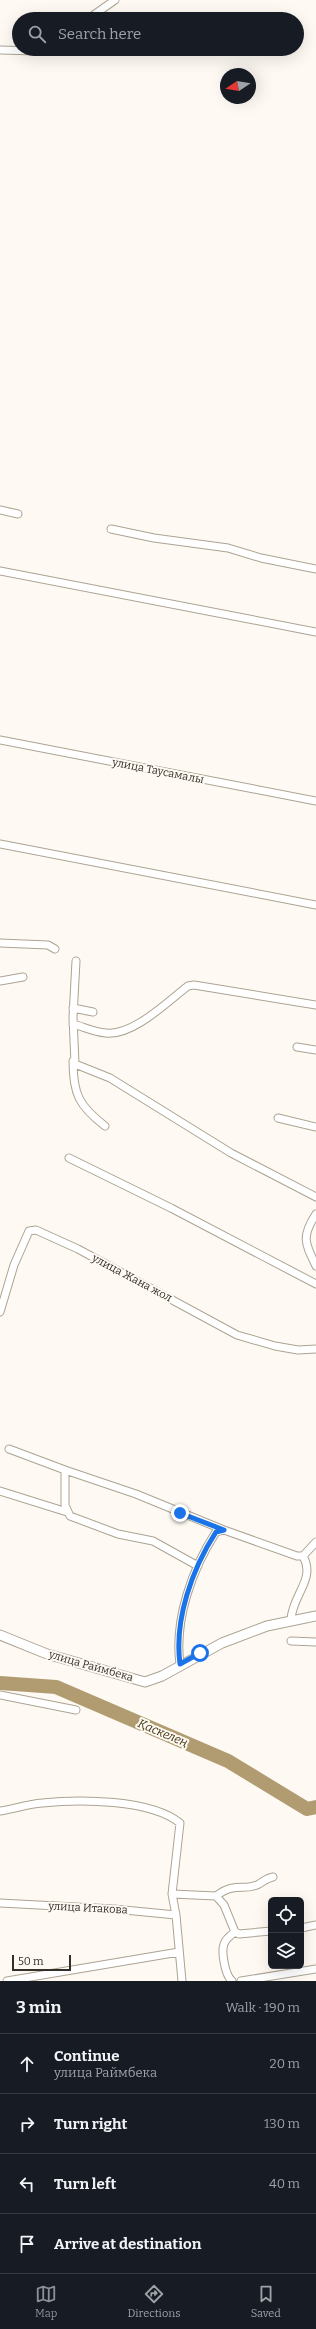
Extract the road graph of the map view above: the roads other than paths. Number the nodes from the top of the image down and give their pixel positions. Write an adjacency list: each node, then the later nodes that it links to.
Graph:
1 (114, 0): 2 (street)
2 (98, 12)
3 (0, 50): 4 (street)
4 (12, 51)
5 (0, 510): 6 (street)
6 (18, 514)
7 (111, 529): 8 (street)
8 (316, 569)
9 (0, 571): 10 (street)
10 (316, 632)
11 (0, 740): 12 (street, улица Таусамалы)
12 (316, 801)
13 (0, 844): 14 (street)
14 (316, 905)
15 (0, 943): 16 (street)
16 (55, 950)
17 (76, 961): 21 (street)
18 (23, 977): 19 (street)
19 (0, 982)
20 (316, 1005): 23 (street)
21 (73, 1008): 22 (street); 23 (street)
22 (93, 1012)
23 (73, 1024): 26 (street)
24 (297, 1047): 25 (street)
25 (316, 1050)
26 (73, 1061): 28 (street); 31 (street)
27 (278, 1118): 29 (street)
28 (105, 1126)
29 (316, 1127)
30 (69, 1158): 34 (street)
31 (316, 1197)
32 (316, 1214): 33 (street)
33 (316, 1266)
34 (316, 1284)
35 (0, 1312): 36 (street, улица Жана жол)
36 (316, 1349)
37 (9, 1449): 38 (street)
38 (65, 1470): 40 (street); 41 (street)
39 (0, 1491): 40 (street)
40 (67, 1512): 44 (street)
41 (224, 1530): 43 (street); 44 (street)
42 (316, 1542): 43 (street)
43 (303, 1556): 46 (street)
44 (198, 1566): 50 (street)
45 (316, 1616): 46 (street, улица Раймбека)
46 (292, 1619): 50 (street, улица Раймбека)
47 (0, 1635): 50 (street, улица Раймбека)
48 (291, 1641): 49 (street)
49 (316, 1642)
50 (180, 1664)
51 (0, 1695): 52 (street)
52 (76, 1710)
53 (0, 1811): 55 (street)
54 (273, 1877): 56 (street)
55 (172, 1894): 56 (street); 58 (street)
56 (216, 1896): 61 (street)
57 (0, 1903): 58 (street, улица Итакова)
58 (176, 1915): 63 (street)
59 (316, 1925): 60 (street)
60 (304, 1927)
61 (235, 1932): 62 (street); 67 (street)
62 (268, 1932)
63 (179, 1952): 65 (street); 66 (street)
64 (316, 1969): 68 (street)
65 (7, 1981)
66 (182, 1981)
67 (232, 1981)
68 (241, 1981)

